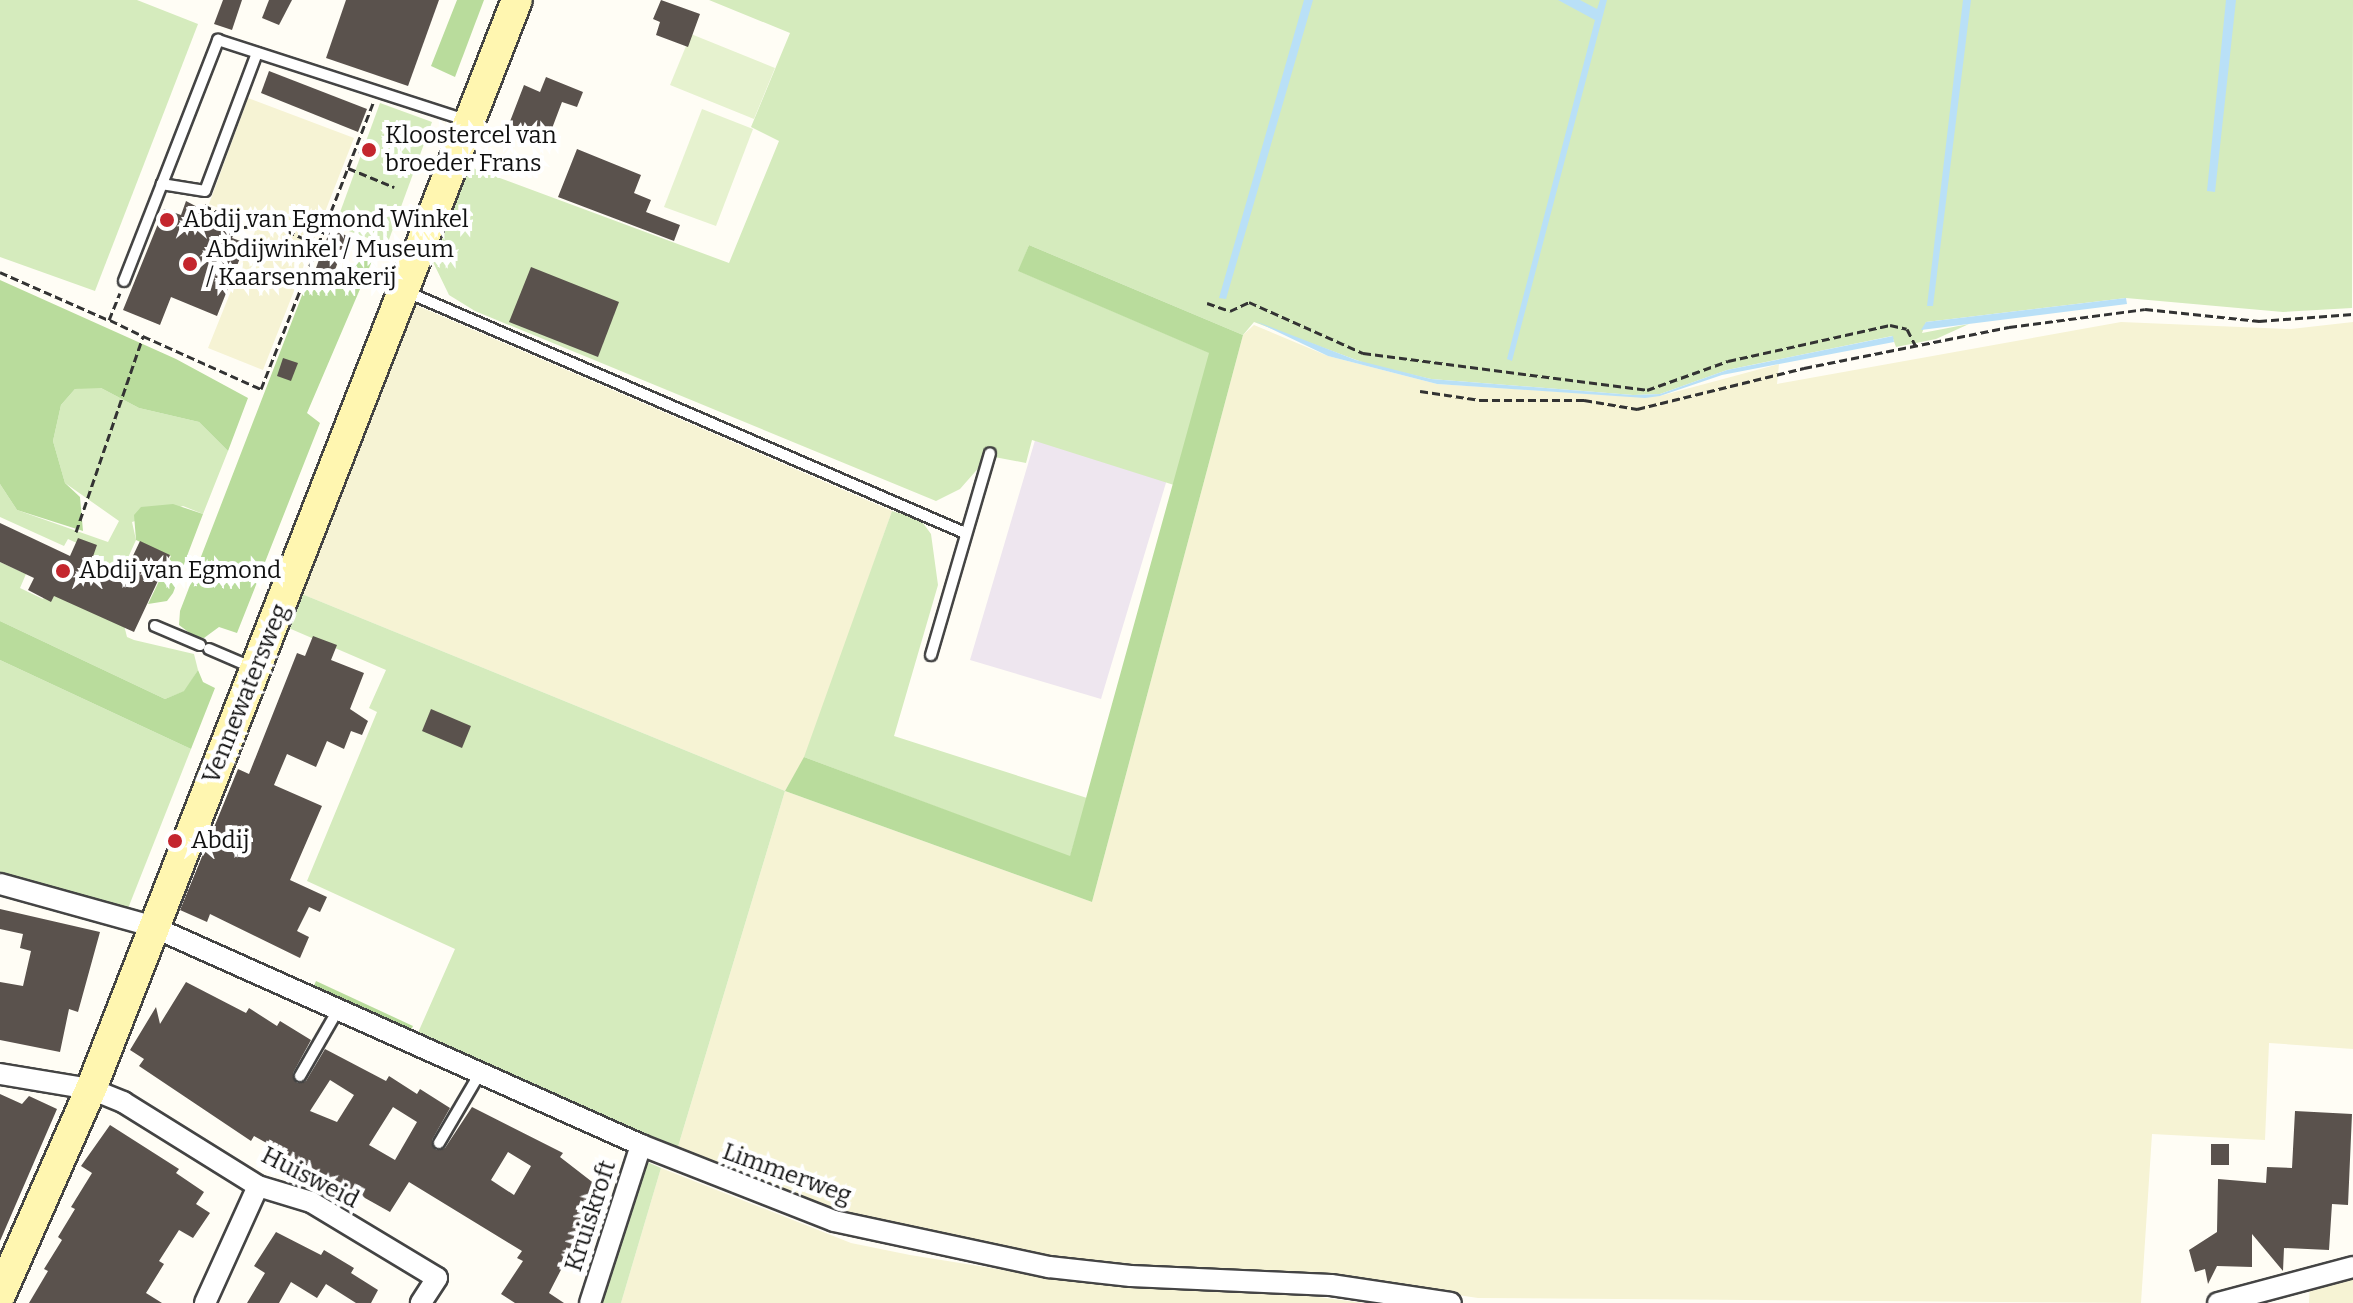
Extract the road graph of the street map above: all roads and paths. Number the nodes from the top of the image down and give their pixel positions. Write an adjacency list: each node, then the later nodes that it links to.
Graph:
1 (517, 0): 4 (street, Vennewatersweg)
2 (257, 53): 3 (lane); 6 (lane); 8 (lane)
3 (377, 92): 4 (lane); 5 (path)
4 (470, 122): 12 (street, Vennewatersweg)
5 (348, 168): 7 (path); 9 (path)
6 (162, 184): 8 (lane); 11 (lane)
7 (394, 187)
8 (194, 189): 9 (path)
9 (318, 245): 16 (path)
10 (0, 272): 15 (path)
11 (124, 281): 15 (path)
12 (405, 291): 21 (lane); 24 (street, Vennewatersweg)
13 (1207, 303): 17 (path)
14 (2353, 314): 17 (path)
15 (109, 320): 16 (path)
16 (143, 336): 20 (path)
17 (1915, 346): 18 (path)
18 (1420, 391)
19 (990, 453): 21 (lane)
20 (76, 532)
21 (965, 533): 23 (lane)
22 (155, 626): 24 (lane)
23 (931, 655)
24 (256, 669): 26 (street, Vennewatersweg)
25 (0, 884): 26 (street, Limmerweg)
26 (151, 926): 27 (street, Limmerweg); 31 (street, Vennewatersweg)
27 (338, 1010): 28 (street, Limmerweg); 30 (lane)
28 (480, 1073): 32 (lane); 33 (street, Limmerweg)
29 (0, 1074): 31 (street, Huisweid)
30 (300, 1076)
31 (91, 1089): 34 (street, Huisweid); 36 (street, Vennewatersweg)
32 (439, 1143)
33 (641, 1145): 39 (street, Kruiskroft); 40 (street, Limmerweg)
34 (258, 1186): 37 (street); 38 (street, Huisweid)
35 (2353, 1267): 41 (street)
36 (0, 1295)
37 (205, 1303)
38 (421, 1303)
39 (590, 1303)
40 (1451, 1303)
41 (2218, 1303)

